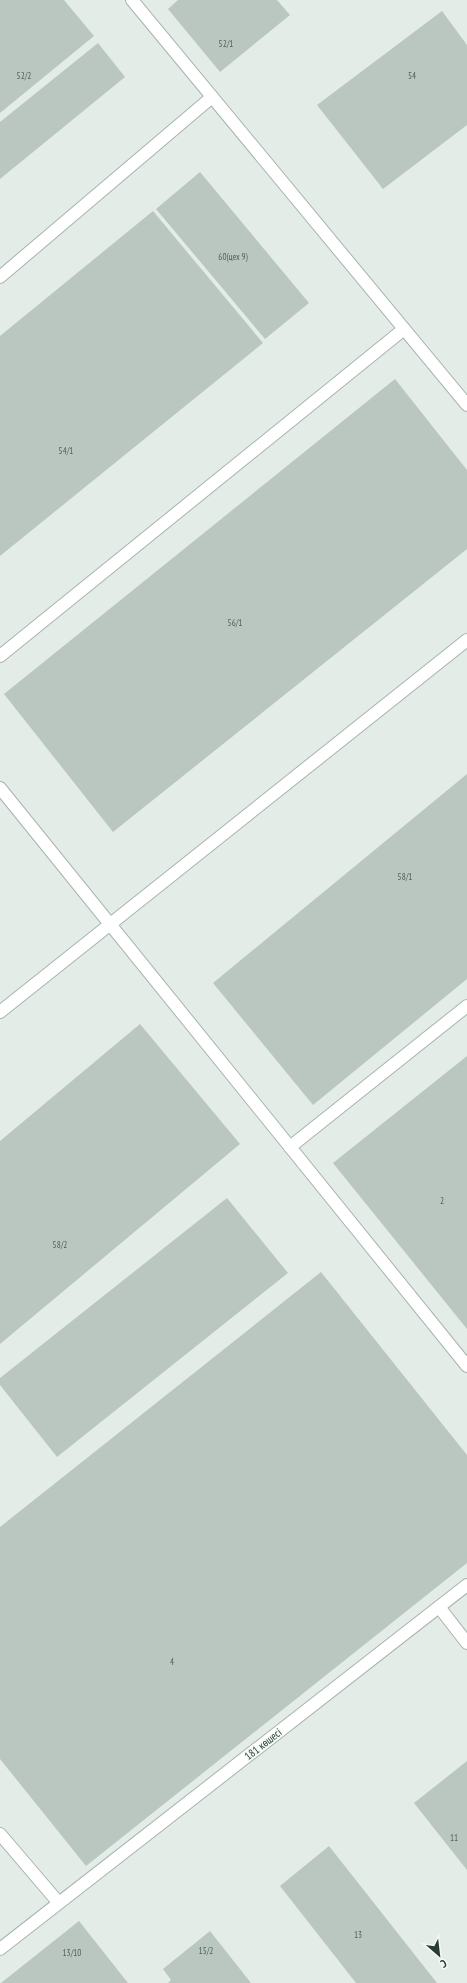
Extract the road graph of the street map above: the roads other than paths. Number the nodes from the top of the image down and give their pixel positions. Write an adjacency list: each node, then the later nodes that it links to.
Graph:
1 (132, 0): 2 (street)
2 (212, 96): 3 (street); 4 (street)
3 (0, 277)
4 (404, 329): 5 (street); 7 (street)
5 (467, 405)
6 (467, 640): 9 (street)
7 (0, 656)
8 (0, 788): 9 (street)
9 (110, 924): 11 (street); 12 (street)
10 (467, 1006): 12 (street)
11 (0, 1012)
12 (290, 1147): 13 (street)
13 (467, 1366)
14 (467, 1584): 15 (street, 181 көшесі)
15 (439, 1607): 16 (street); 18 (street, 181 көшесі)
16 (467, 1643)
17 (0, 1834): 18 (street)
18 (58, 1902): 19 (street, 181 көшесі)
19 (0, 1949)

